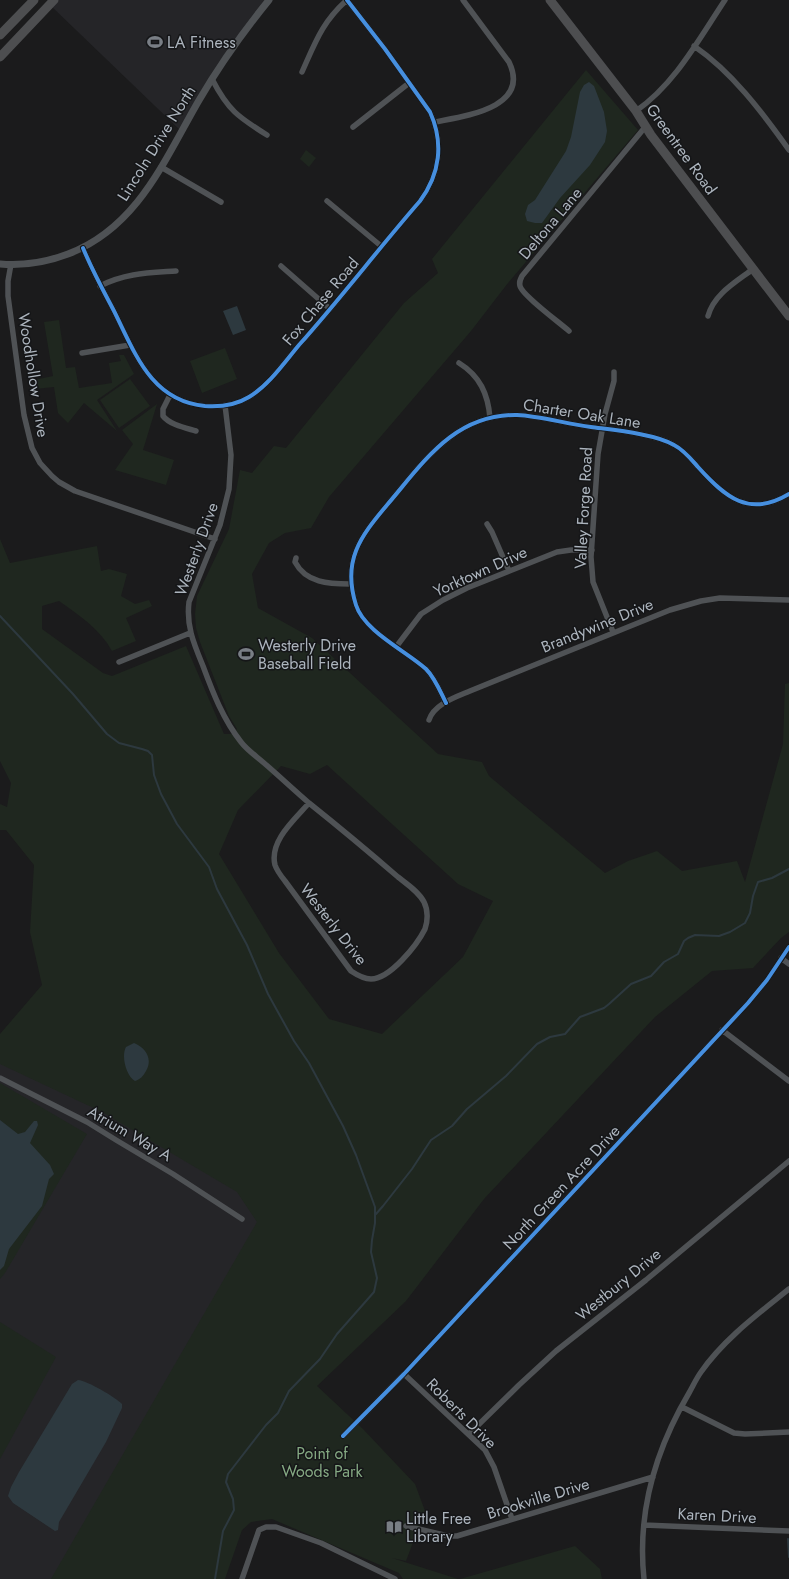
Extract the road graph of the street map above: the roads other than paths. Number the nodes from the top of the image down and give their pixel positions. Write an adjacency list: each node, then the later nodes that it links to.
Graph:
1 (34, 0): 8 (main road)
2 (54, 0): 10 (main road)
3 (269, 0): 12 (street, Lincoln Drive North)
4 (347, 0): 11 (street); 13 (street, Fox Chase Road)
5 (463, 0): 15 (street)
6 (550, 0): 14 (main road, Greentree Road)
7 (725, 0): 9 (street)
8 (0, 35)
9 (694, 46): 14 (street); 19 (street)
10 (0, 57)
11 (302, 72)
12 (212, 80): 18 (street); 20 (street, Lincoln Drive North)
13 (409, 83): 15 (street, Fox Chase Road); 17 (street)
14 (636, 111): 16 (main road, Greentree Road)
15 (435, 122): 23 (street, Fox Chase Road)
16 (646, 126): 28 (main road, Greentree Road); 34 (street, Deltona Lane)
17 (353, 127)
18 (267, 135)
19 (789, 150)
20 (160, 167): 22 (street); 24 (street, Lincoln Drive North)
21 (327, 201): 23 (street)
22 (221, 202)
23 (381, 246): 31 (street, Fox Chase Road)
24 (83, 248): 26 (street, Lincoln Drive North); 30 (street, Fox Chase Road)
25 (0, 264): 26 (street, Lincoln Drive North)
26 (11, 264): 46 (street, Woodhollow Drive)
27 (281, 266): 31 (street)
28 (753, 269): 32 (street); 33 (main road, Greentree Road)
29 (176, 271): 30 (street)
30 (100, 286): 35 (street, Fox Chase Road)
31 (330, 309): 40 (street, Fox Chase Road)
32 (708, 316)
33 (789, 316)
34 (569, 331)
35 (130, 345): 36 (street); 39 (street, Fox Chase Road)
36 (82, 353)
37 (459, 363): 41 (street)
38 (614, 372): 42 (street, Valley Forge Road)
39 (170, 395): 40 (street, Fox Chase Road); 43 (street)
40 (225, 405): 46 (street, Westerly Drive)
41 (490, 418): 42 (street, Charter Oak Lane); 50 (street, Charter Oak Lane)
42 (602, 429): 44 (street, Charter Oak Lane); 47 (street, Valley Forge Road)
43 (196, 431)
44 (789, 494)
45 (487, 524): 49 (street)
46 (215, 539): 53 (street, Westerly Drive)
47 (592, 550): 49 (street, Yorktown Drive); 52 (street, Valley Forge Road)
48 (296, 558): 50 (street)
49 (509, 571): 54 (street, Yorktown Drive)
50 (350, 584): 54 (street, Charter Oak Lane)
51 (789, 600): 52 (street, Brandywine Drive)
52 (613, 632): 56 (street, Brandywine Drive)
53 (190, 633): 55 (street); 58 (street, Westerly Drive)
54 (396, 647): 56 (street, Charter Oak Lane)
55 (119, 662)
56 (446, 703): 57 (street, Brandywine Drive)
57 (429, 720)
58 (309, 803): 58 (street, Westerly Drive)
59 (789, 947): 60 (street, North Green Acre Drive)
60 (781, 958): 61 (street); 62 (street, North Green Acre Drive)
61 (789, 964)
62 (722, 1030): 64 (street); 68 (street, North Green Acre Drive)
63 (0, 1078): 66 (street, Atrium Way A)
64 (789, 1081)
65 (789, 1160): 71 (street, Westbury Drive)
66 (242, 1219)
67 (789, 1289): 69 (street)
68 (404, 1374): 71 (street, Roberts Drive); 72 (street, North Green Acre Drive)
69 (682, 1407): 70 (street); 73 (street)
70 (789, 1432)
71 (469, 1434): 74 (street, Roberts Drive)
72 (343, 1436)
73 (653, 1477): 74 (street, Brookville Drive); 75 (street)
74 (512, 1519): 76 (street, Brookville Drive)
75 (644, 1525): 77 (street, Karen Drive); 80 (street)
76 (406, 1526)
77 (789, 1531)
78 (242, 1579): 79 (street)
79 (395, 1579)
80 (644, 1579)

